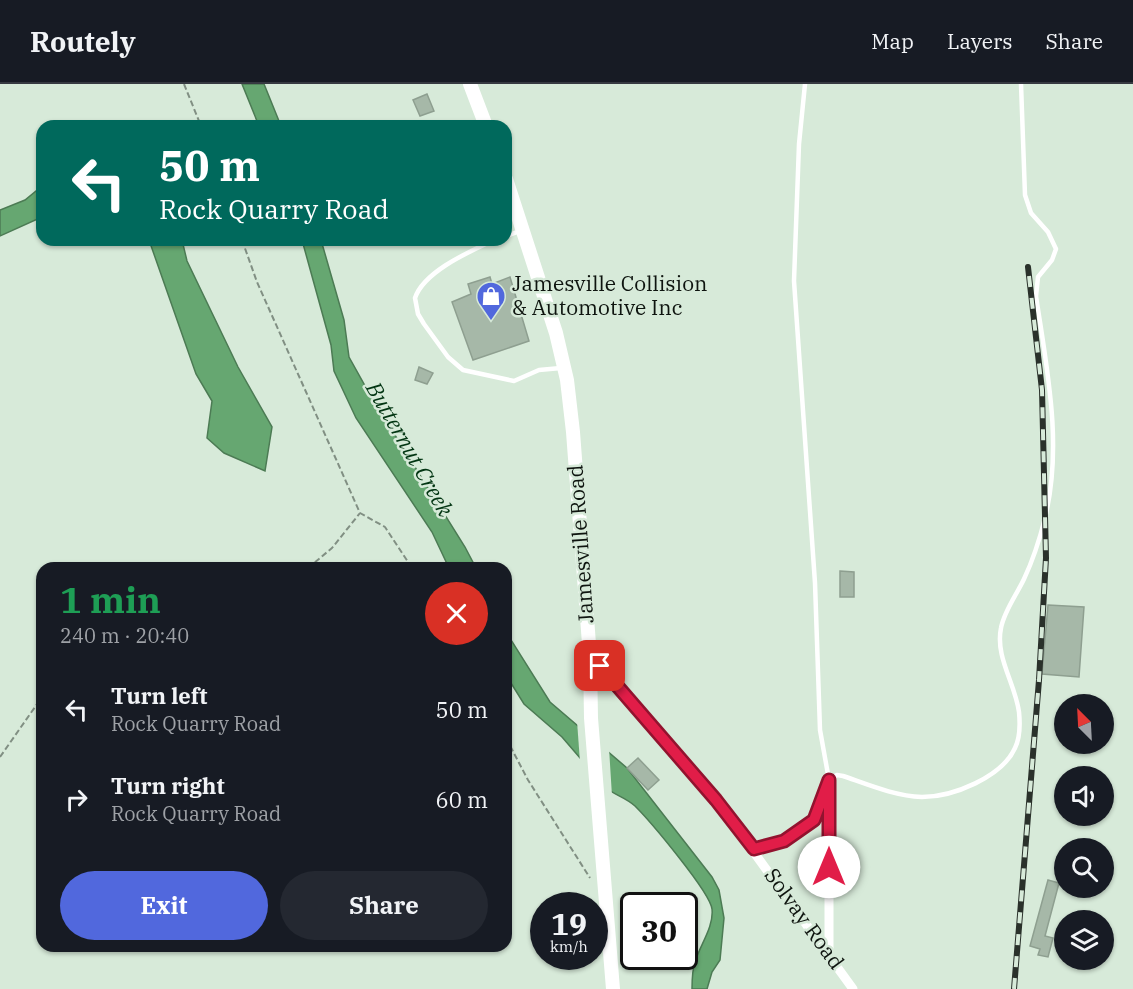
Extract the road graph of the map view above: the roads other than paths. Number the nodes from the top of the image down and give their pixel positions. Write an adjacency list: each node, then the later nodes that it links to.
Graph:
1 (470, 84): 4 (street)
2 (805, 84): 11 (lane)
3 (1021, 84): 11 (lane)
4 (484, 120)
5 (512, 198): 6 (street, Jamesville Road)
6 (522, 230): 7 (lane); 9 (street, Jamesville Road)
7 (512, 234)
8 (482, 246): 9 (lane)
9 (564, 367): 10 (street, Jamesville Road)
10 (590, 657): 12 (street, Solvay Road); 14 (street, Jamesville Road)
11 (829, 780): 12 (lane); 13 (street)
12 (754, 849): 13 (street, Solvay Road)
13 (829, 954): 15 (street, Solvay Road)
14 (614, 989)
15 (853, 989)

